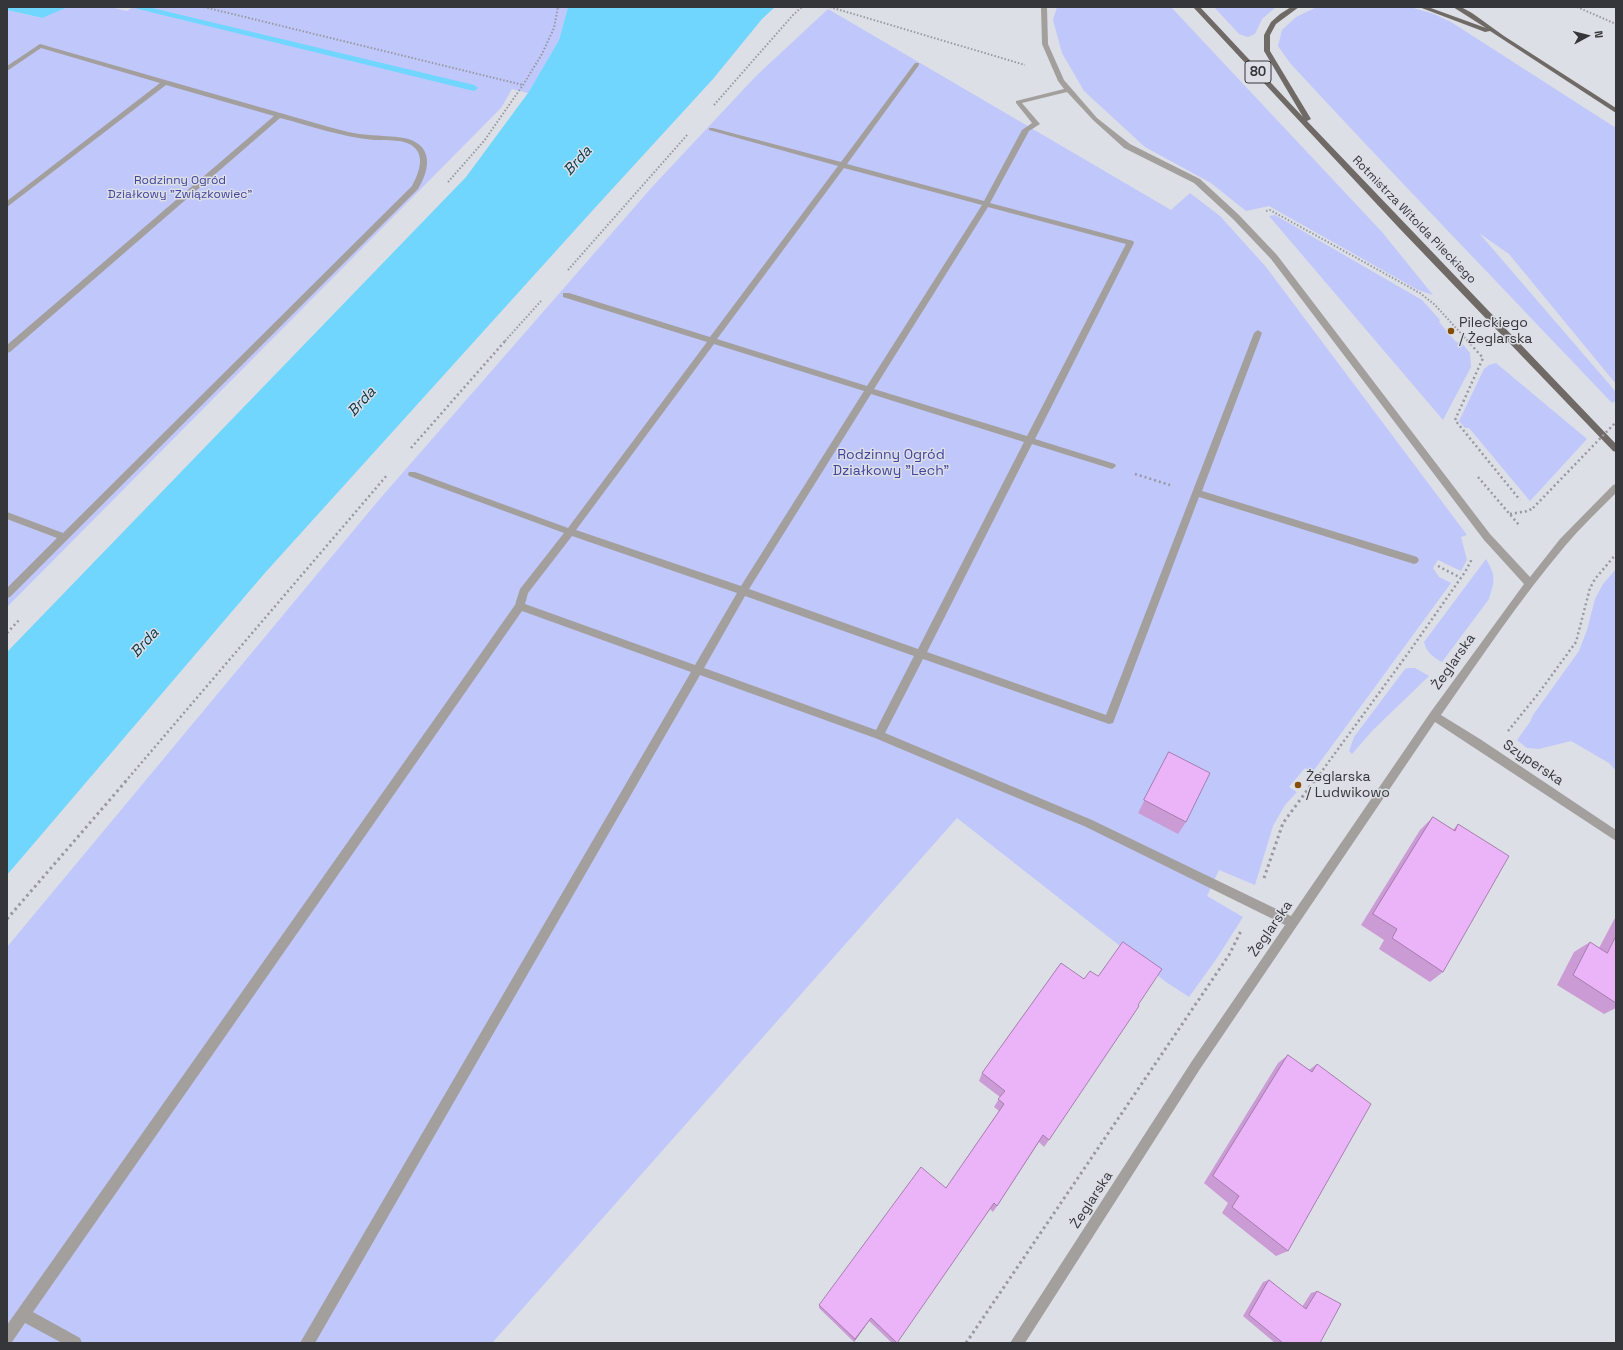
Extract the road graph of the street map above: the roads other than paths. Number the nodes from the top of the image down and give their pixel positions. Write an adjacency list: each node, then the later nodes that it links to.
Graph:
1 (1044, 7): 10 (street)
2 (1196, 7): 14 (main road, Rotmistrza Witolda Pileckiego / 80)
3 (1296, 7): 14 (main road)
4 (1422, 7): 6 (main road)
5 (1456, 7): 6 (main road)
6 (1502, 37): 11 (main road)
7 (917, 64): 15 (street)
8 (7, 69): 9 (street)
9 (164, 83): 12 (street); 17 (street)
10 (1068, 90): 16 (street); 33 (street)
11 (1616, 110)
12 (279, 116): 21 (street); 31 (street)
13 (711, 130): 15 (street)
14 (1319, 138): 24 (main road, Rotmistrza Witolda Pileckiego / 80)
15 (842, 165): 16 (street); 20 (street)
16 (986, 204): 22 (street); 23 (street)
17 (7, 205)
18 (566, 295): 20 (street)
19 (1258, 333): 28 (street)
20 (712, 341): 22 (street); 30 (street)
21 (7, 350)
22 (868, 390): 23 (street); 34 (street)
23 (1029, 441): 25 (street); 37 (street)
24 (1616, 449)
25 (1112, 466)
26 (412, 474): 30 (street)
27 (1616, 487): 33 (street, Żeglarska)
28 (1196, 493): 32 (street); 37 (street)
29 (7, 515): 31 (street)
30 (570, 532): 34 (street); 36 (street)
31 (64, 537): 35 (street)
32 (1414, 560)
33 (1529, 583): 39 (street, Żeglarska)
34 (743, 591): 37 (street); 38 (street)
35 (7, 594)
36 (520, 606): 38 (street); 43 (street)
37 (920, 653): 40 (street)
38 (698, 670): 40 (street); 46 (street)
39 (1434, 716): 41 (street, Szyperska); 42 (street, Żeglarska)
40 (879, 735): 42 (street)
41 (1616, 836)
42 (1293, 923): 47 (street, Żeglarska)
43 (24, 1314): 44 (street); 45 (street)
44 (7, 1337)
45 (75, 1343)
46 (307, 1343)
47 (1017, 1343)

